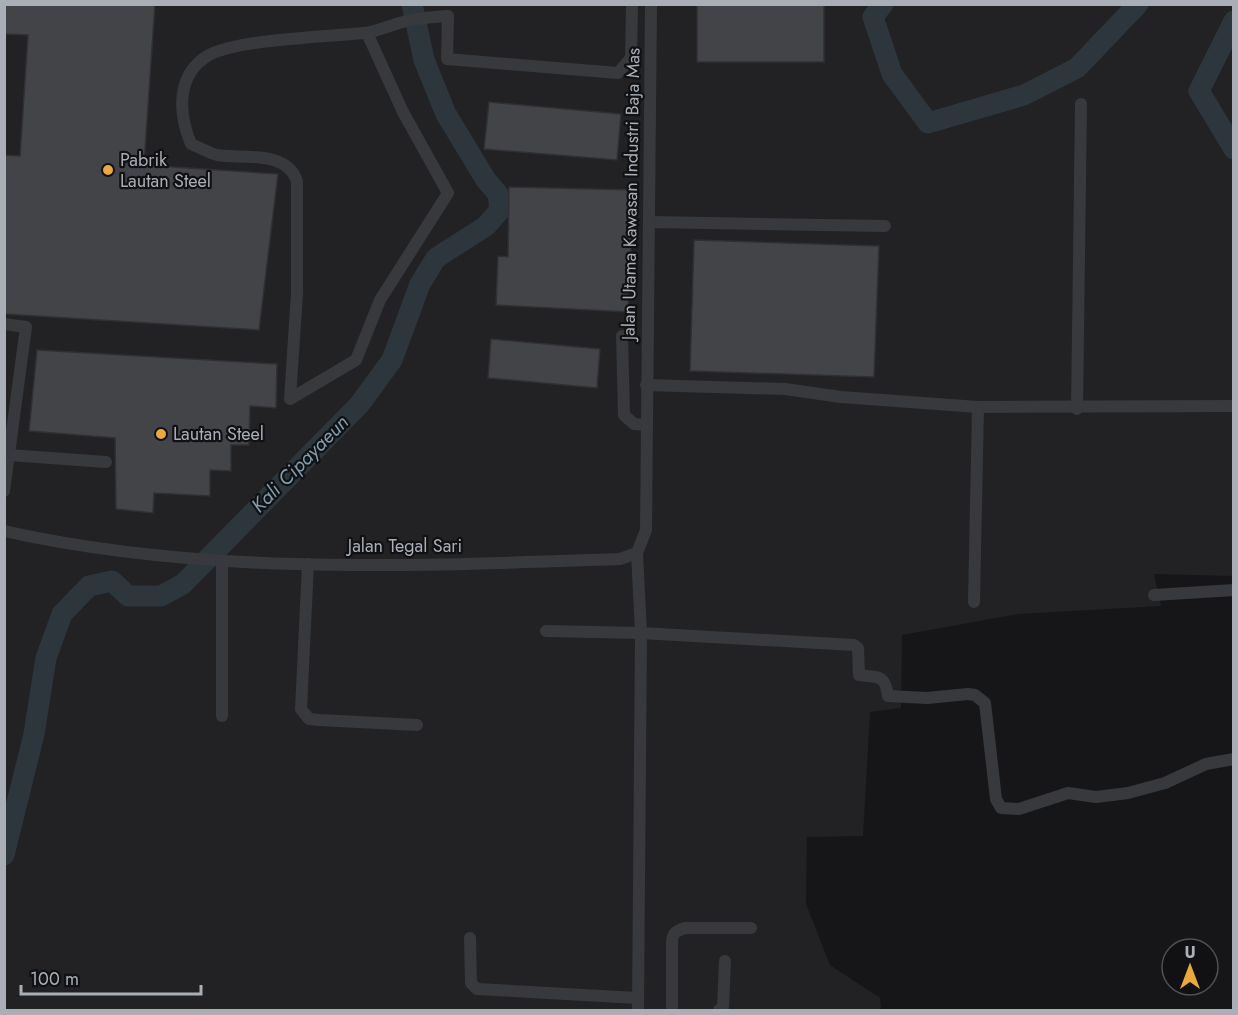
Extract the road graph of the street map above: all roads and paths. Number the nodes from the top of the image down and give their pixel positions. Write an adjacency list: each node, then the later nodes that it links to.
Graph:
1 (632, 4): 3 (street)
2 (651, 4): 6 (street, Jalan Utama Kawasan Industri Baja Mas)
3 (449, 10): 4 (street)
4 (367, 33): 4 (street)
5 (1081, 104): 13 (street)
6 (649, 222): 7 (street); 10 (street, Jalan Utama Kawasan Industri Baja Mas)
7 (885, 226)
8 (4, 324): 15 (street)
9 (622, 336): 14 (street)
10 (646, 385): 12 (street); 14 (street)
11 (1233, 406): 13 (street)
12 (978, 407): 13 (street); 25 (street)
13 (1077, 409)
14 (646, 425): 20 (street)
15 (8, 429): 16 (street)
16 (7, 461): 17 (street); 18 (street)
17 (106, 462)
18 (4, 490)
19 (4, 531): 21 (street, Jalan Tegal Sari)
20 (637, 553): 22 (street, Jalan Tegal Sari); 27 (street)
21 (217, 560): 22 (street, Jalan Tegal Sari); 28 (street)
22 (308, 564): 29 (street)
23 (1233, 590): 24 (street)
24 (1154, 595)
25 (974, 602)
26 (546, 631): 27 (street)
27 (641, 633): 30 (street); 34 (street)
28 (222, 716)
29 (417, 725)
30 (1233, 759)
31 (751, 928): 35 (street)
32 (470, 938): 34 (street)
33 (725, 961): 36 (street)
34 (637, 1004)
35 (672, 1011)
36 (719, 1011)

